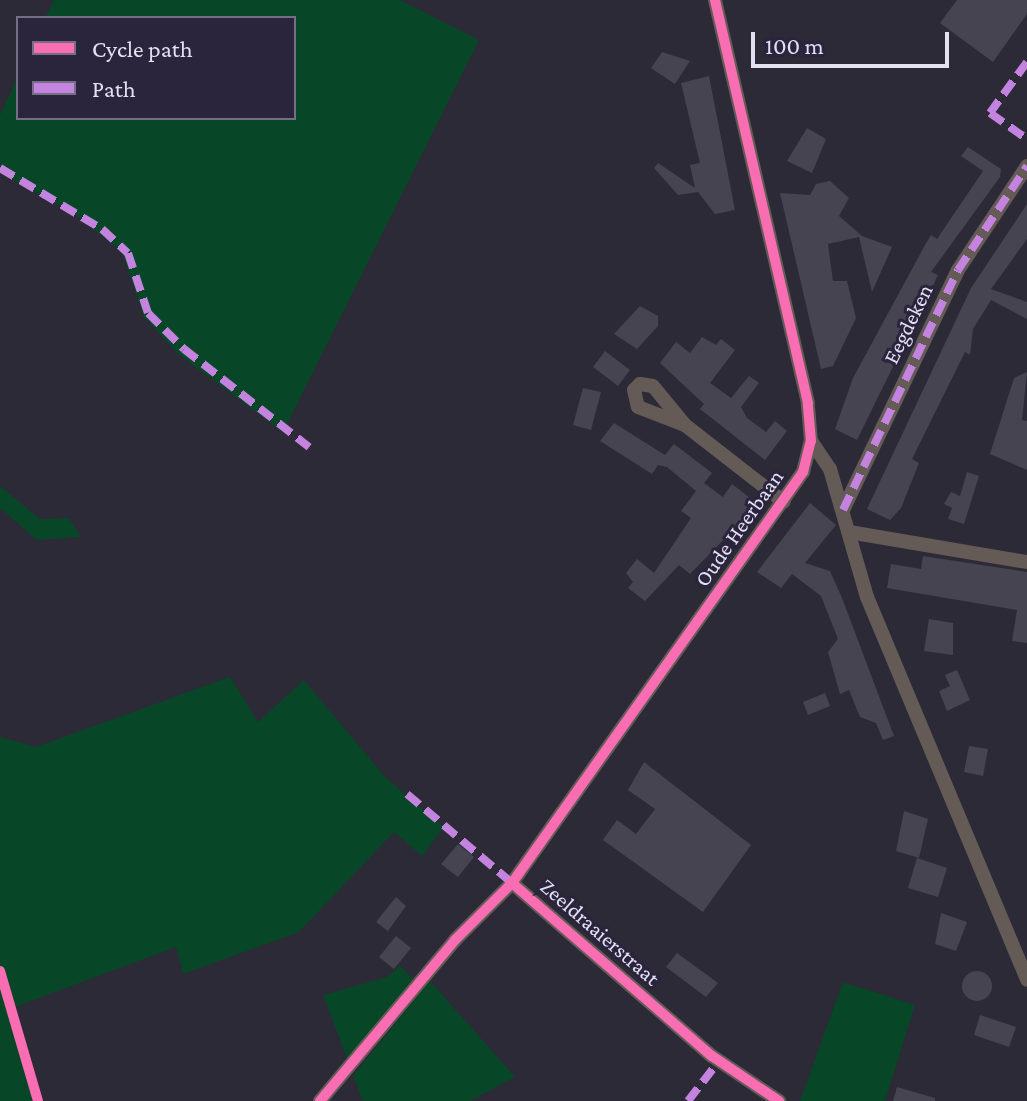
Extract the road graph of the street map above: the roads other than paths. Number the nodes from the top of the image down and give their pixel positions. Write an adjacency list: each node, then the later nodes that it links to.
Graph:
1 (715, 0): 4 (street)
2 (1027, 166): 6 (street, Eegdeken)
3 (685, 425): 5 (street)
4 (811, 441): 5 (street, Oude Heerbaan); 6 (street)
5 (784, 502): 9 (street, Oude Heerbaan)
6 (843, 510): 7 (street)
7 (849, 532): 8 (street); 10 (street)
8 (1027, 562)
9 (512, 883): 11 (street, Zeeldraaierstraat); 12 (street, Zeeldraaierstraat)
10 (1027, 980)
11 (320, 1101)
12 (779, 1101)

